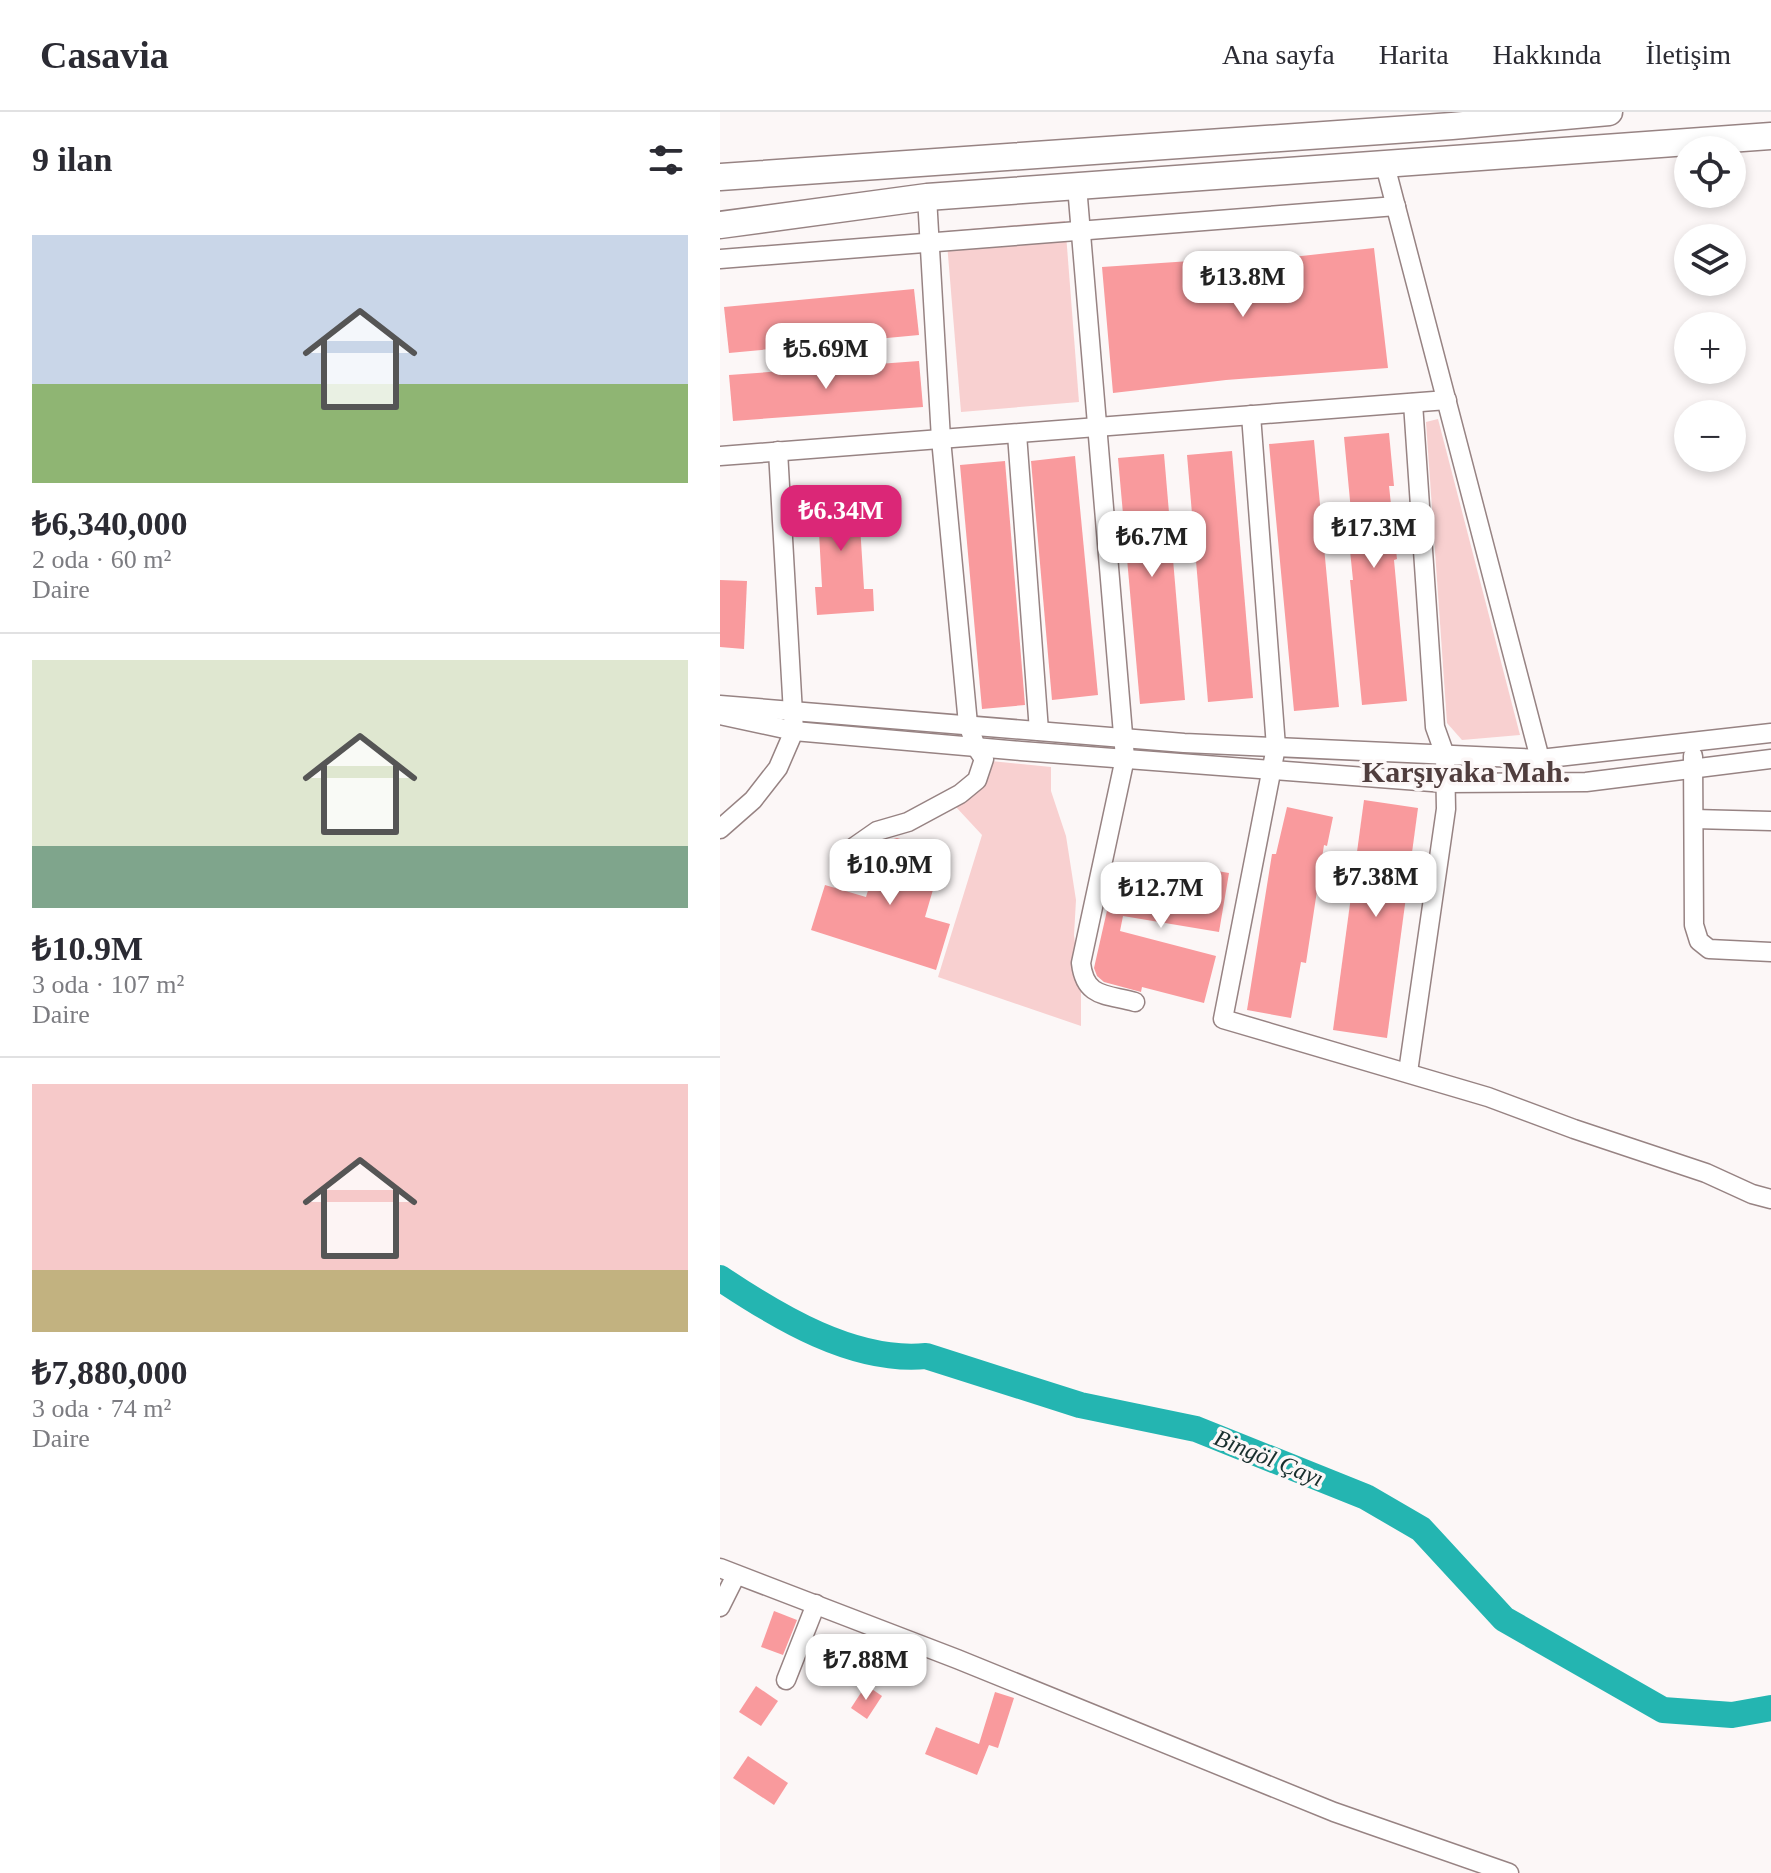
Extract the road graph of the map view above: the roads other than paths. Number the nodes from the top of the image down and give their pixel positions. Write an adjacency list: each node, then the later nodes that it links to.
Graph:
1 (1609, 112): 2 (highway)
2 (1451, 119): 5 (highway)
3 (1771, 136): 4 (highway)
4 (1385, 165): 6 (highway); 8 (street)
5 (720, 177)
6 (1077, 186): 7 (highway); 10 (street)
7 (927, 197): 9 (highway); 11 (street)
8 (1396, 206): 10 (street); 13 (street)
9 (720, 225)
10 (1080, 231): 11 (street); 16 (street)
11 (928, 242): 12 (street); 18 (street)
12 (720, 259)
13 (1447, 400): 14 (street); 34 (street)
14 (1413, 403): 15 (street); 32 (street)
15 (1251, 415): 16 (street); 31 (street)
16 (1097, 425): 17 (street); 28 (street)
17 (1017, 434): 18 (street); 26 (street)
18 (941, 439): 19 (street); 24 (street)
19 (778, 451): 20 (street); 22 (street)
20 (720, 456)
21 (720, 705): 22 (street)
22 (793, 711): 24 (street); 25 (street)
23 (720, 715): 25 (street)
24 (968, 724): 26 (street); 30 (street)
25 (794, 731): 30 (street); 41 (street)
26 (1039, 731): 28 (street)
27 (1771, 733): 29 (street)
28 (1124, 738): 31 (street); 33 (street)
29 (1693, 742): 34 (street); 37 (street)
30 (976, 747): 33 (street); 42 (street)
31 (1276, 747): 32 (street); 36 (street)
32 (1445, 755): 34 (street); 38 (street)
33 (1125, 758): 36 (street); 44 (street)
34 (1540, 759)
35 (1771, 759): 37 (street)
36 (1272, 768): 38 (street); 45 (street)
37 (1693, 769): 38 (street); 39 (street)
38 (1445, 783): 45 (street)
39 (1694, 819): 40 (street); 43 (street)
40 (1771, 821)
41 (720, 829)
42 (844, 854)
43 (1771, 952)
44 (1135, 1002)
45 (1408, 1072): 46 (street)
46 (1771, 1199)
47 (728, 1572): 48 (street); 49 (street)
48 (816, 1604): 50 (street); 51 (street)
49 (720, 1607)
50 (786, 1680)
51 (1509, 1873)

